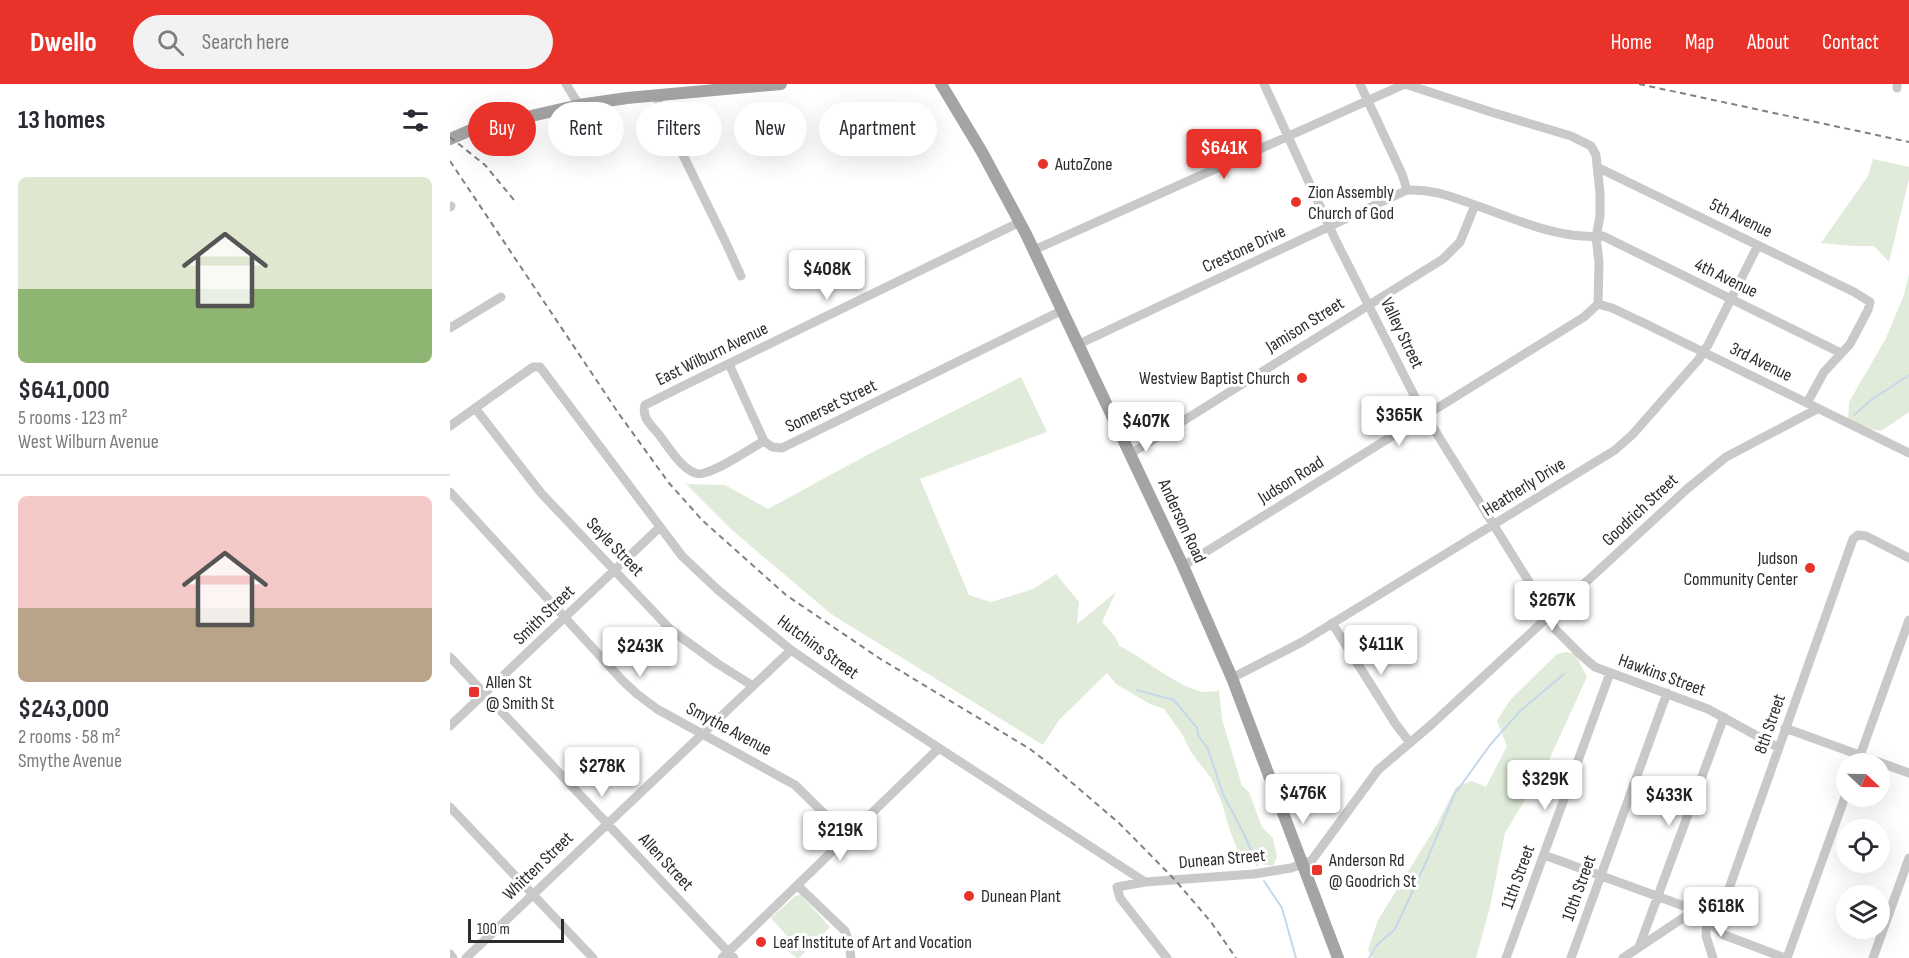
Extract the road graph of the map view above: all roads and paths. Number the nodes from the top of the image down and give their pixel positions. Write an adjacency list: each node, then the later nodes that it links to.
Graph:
1 (566, 84): 9 (street)
2 (781, 84): 7 (main road)
3 (941, 84): 17 (main road, Anderson Road)
4 (1264, 84): 12 (street, Valley Street)
5 (1360, 84): 8 (street)
6 (1405, 84): 8 (street); 14 (street)
7 (656, 95): 10 (main road); 22 (street)
8 (1368, 100): 12 (street); 15 (street)
9 (577, 102)
10 (602, 102)
11 (548, 112): 13 (main road)
12 (1288, 135): 18 (street, Valley Street); 21 (street)
13 (450, 139)
14 (1597, 167): 19 (street); 20 (street, 5th Avenue)
15 (1407, 190): 16 (street, Crestone Drive); 18 (street, Crestone Drive)
16 (1475, 205): 19 (street, Crestone Drive); 25 (street, Jamison Street)
17 (1020, 222): 21 (main road, Anderson Road); 32 (street, East Wilburn Avenue)
18 (1330, 227): 25 (street, Valley Street); 29 (street, Crestone Drive)
19 (1596, 237): 24 (street, 4th Avenue); 26 (street)
20 (1758, 245): 24 (street, Heatherly Drive); 31 (street, 5th Avenue)
21 (1034, 250): 27 (main road, Anderson Road)
22 (741, 276)
23 (501, 297): 28 (street)
24 (1731, 299): 30 (street, Heatherly Drive); 31 (street, 4th Avenue)
25 (1369, 304): 37 (street, Valley Street); 41 (street, Jamison Street)
26 (1598, 304): 30 (street, 3rd Avenue); 37 (street, Judson Road)
27 (1063, 310): 29 (main road, Anderson Road); 39 (street, Somerset Street)
28 (450, 328)
29 (1079, 344): 41 (main road, Anderson Road)
30 (1703, 352): 33 (street, 3rd Avenue); 43 (street, Heatherly Drive)
31 (1841, 353): 33 (street)
32 (729, 364): 34 (street, East Wilburn Avenue); 39 (street)
33 (1807, 403): 36 (street, 3rd Avenue)
34 (645, 405): 39 (street, Somerset Street)
35 (476, 408): 38 (street); 44 (street, Hutchins Street); 47 (street, Seyle Street)
36 (1817, 409): 40 (street, 3rd Avenue); 48 (street, Goodrich Street)
37 (1425, 415): 43 (street, Valley Street); 46 (street, Judson Road)
38 (450, 426)
39 (764, 441)
40 (1909, 453)
41 (1130, 454): 46 (main road, Anderson Road)
42 (450, 492): 49 (street, Smythe Avenue)
43 (1493, 525): 48 (street, Valley Street); 51 (street, Heatherly Drive)
44 (660, 527): 47 (street, Smith Street); 52 (street, Hutchins Street)
45 (1909, 558): 61 (street, 8th Street)
46 (1183, 566): 55 (main road, Anderson Road)
47 (615, 571): 49 (street, Smith Street); 56 (street, Seyle Street)
48 (1549, 616): 54 (street, Hawkins Street); 63 (street, Goodrich Street)
49 (564, 619): 58 (street, Smith Street); 62 (street, Smythe Avenue)
50 (1909, 620): 67 (street)
51 (1332, 623): 55 (street, Heatherly Drive); 63 (street)
52 (791, 650): 56 (street, Whitten Street); 64 (street, Hutchins Street)
53 (450, 657): 58 (street, Allen Street)
54 (1610, 673): 57 (street, Hawkins Street); 74 (street, 11th Street)
55 (1232, 678): 76 (main road, Anderson Road)
56 (753, 686): 62 (street, Whitten Street)
57 (1667, 693): 59 (street, Hawkins Street); 77 (street, 10th Street)
58 (485, 694): 60 (street, Smith Street); 72 (street, Allen Street)
59 (1724, 717): 65 (street, Hawkins Street); 81 (street)
60 (450, 726)
61 (1785, 728): 65 (street, 8th Street); 66 (street)
62 (702, 734): 72 (street, Whitten Street); 73 (street, Smythe Avenue)
63 (1410, 743): 76 (street, Goodrich Street)
64 (939, 748): 73 (street); 78 (street, Hutchins Street)
65 (1779, 748): 83 (street, 8th Street)
66 (1845, 753)
67 (1861, 753)
68 (1890, 768): 69 (street)
69 (1909, 773)
70 (450, 807): 80 (street)
71 (1841, 807): 97 (street)
72 (607, 824): 80 (street, Whitten Street); 86 (street, Allen Street)
73 (847, 836): 79 (street)
74 (1544, 855): 77 (street); 93 (street, 11th Street)
75 (1909, 858): 98 (street)
76 (1302, 865): 78 (street, Dunean Street); 92 (main road, Anderson Road)
77 (1601, 875): 81 (street); 94 (street, 10th Street)
78 (1145, 882): 91 (street, Dunean Street)
79 (797, 885): 86 (street); 90 (street)
80 (533, 894): 88 (street, Whitten Street); 89 (street)
81 (1658, 896): 82 (street); 84 (street)
82 (1695, 910): 83 (street); 84 (street)
83 (1709, 923): 96 (street); 97 (street)
84 (1637, 952): 95 (street)
85 (450, 954): 87 (street)
86 (728, 956)
87 (453, 958)
88 (466, 958)
89 (593, 958)
90 (851, 958)
91 (1167, 958)
92 (1338, 958)
93 (1506, 958)
94 (1571, 958)
95 (1623, 958)
96 (1713, 958)
97 (1786, 958)
98 (1873, 958)

